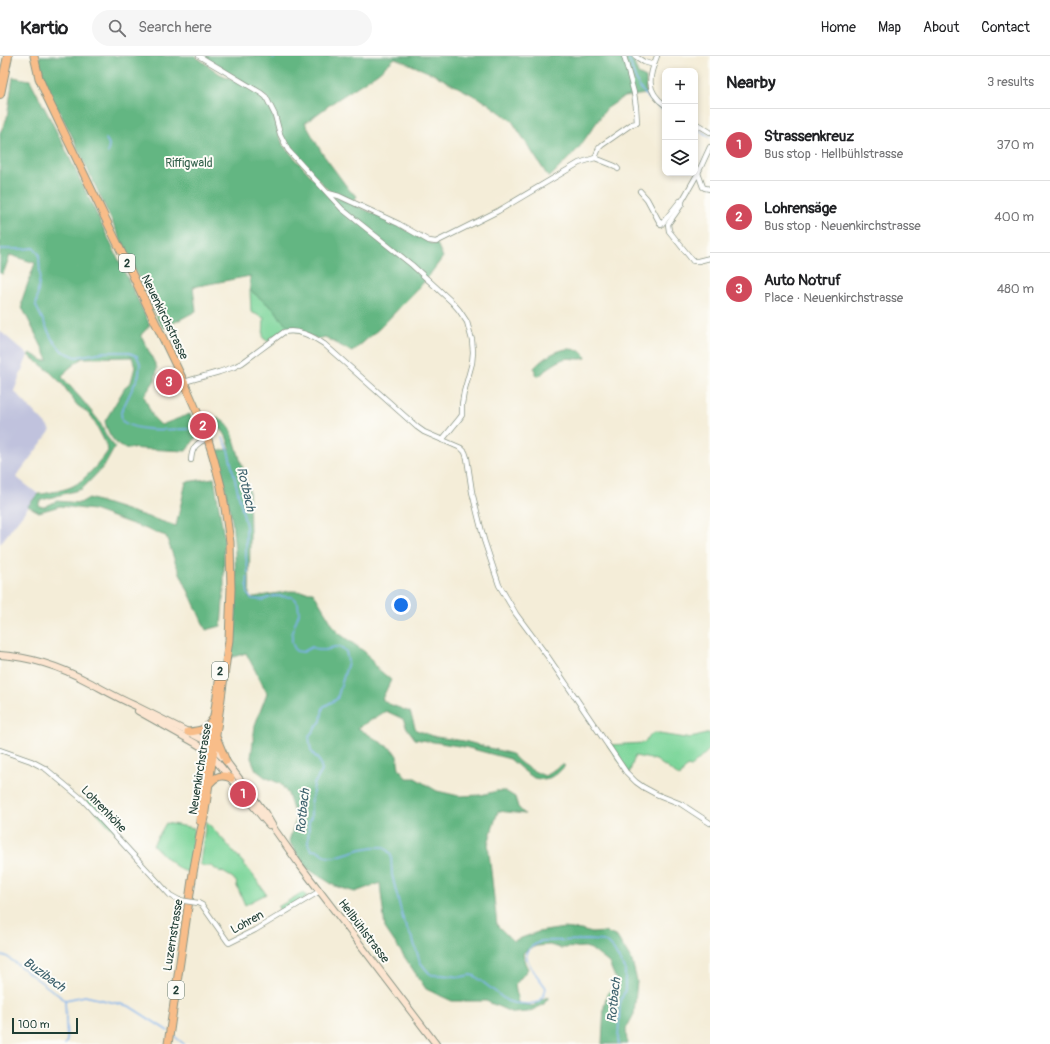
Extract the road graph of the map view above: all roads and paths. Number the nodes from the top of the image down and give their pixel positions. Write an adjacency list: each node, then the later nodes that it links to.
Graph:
1 (8, 56): 8 (highway)
2 (34, 56): 22 (main road, Neuenkirchstrasse / 2)
3 (199, 56): 19 (street)
4 (624, 56): 13 (street)
5 (635, 56): 7 (street)
6 (657, 56): 7 (street)
7 (654, 65): 9 (street)
8 (0, 94)
9 (664, 104)
10 (698, 125): 11 (street)
11 (710, 132)
12 (710, 147): 15 (street)
13 (595, 158): 14 (street); 19 (street)
14 (618, 169)
15 (698, 173): 17 (street)
16 (696, 176): 20 (street)
17 (710, 189)
18 (640, 191): 20 (street)
19 (328, 193): 24 (street)
20 (682, 200): 21 (street)
21 (710, 258)
22 (184, 382): 23 (main road, Neuenkirchstrasse / 2); 24 (street)
23 (207, 438): 25 (street); 26 (main road, Neuenkirchstrasse / 2)
24 (442, 440): 37 (street)
25 (191, 460)
26 (229, 625): 29 (main road, Neuenkirchstrasse / 2); 31 (main road, Neuenkirchstrasse / 2)
27 (0, 655): 28 (main road)
28 (125, 702): 30 (main road); 33 (main road)
29 (213, 718): 30 (main road); 33 (main road, Neuenkirchstrasse / 2)
30 (188, 732): 33 (main road)
31 (216, 735): 33 (main road, Neuenkirchstrasse / 2); 34 (main road)
32 (0, 750): 41 (street, Lohrenhöhe, bridge)
33 (211, 750): 34 (main road, Hellbühlstrasse); 35 (main road, Hellbühlstrasse); 36 (main road, Neuenkirchstrasse / 2); 38 (main road, Neuenkirchstrasse / 2)
34 (226, 761): 39 (main road, Hellbühlstrasse)
35 (230, 778): 36 (main road); 39 (main road, Hellbühlstrasse)
36 (210, 783): 38 (main road, Neuenkirchstrasse / 2)
37 (710, 824)
38 (200, 830): 42 (main road, Luzernstrasse / 2)
39 (275, 830): 40 (main road, Hellbühlstrasse)
40 (320, 891): 41 (street, Lohren); 43 (main road, Hellbühlstrasse)
41 (198, 902)
42 (168, 1044)
43 (436, 1044)

